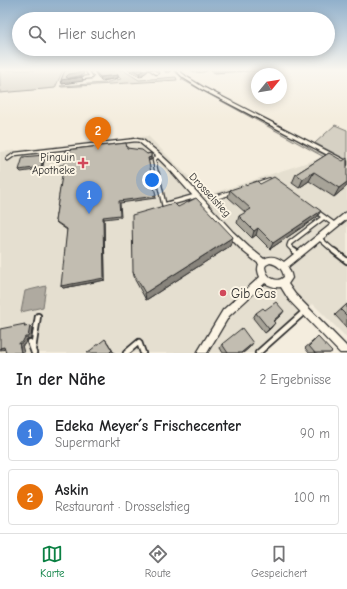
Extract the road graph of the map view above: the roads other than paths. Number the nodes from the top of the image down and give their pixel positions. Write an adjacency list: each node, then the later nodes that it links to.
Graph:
1 (200, 86): 5 (street)
2 (141, 141): 3 (street, Drosselstieg); 4 (lane)
3 (158, 156): 9 (street, Drosselstieg); 9 (lane)
4 (8, 159)
5 (347, 163)
6 (271, 179): 7 (lane)
7 (251, 186)
8 (238, 190): 10 (lane)
9 (196, 196): 18 (street, Drosselstieg)
10 (217, 197)
11 (312, 208): 13 (lane)
12 (347, 215): 14 (street)
13 (324, 217): 14 (lane); 16 (lane)
14 (335, 225): 15 (street)
15 (319, 238): 16 (street); 17 (lane)
16 (298, 254): 19 (street)
17 (347, 260)
18 (263, 263): 19 (street); 20 (street)
19 (284, 266): 21 (street)
20 (265, 278): 21 (street); 28 (street)
21 (283, 283): 22 (street)
22 (306, 311): 29 (lane); 30 (street)
23 (38, 316): 25 (lane)
24 (30, 342): 25 (lane)
25 (33, 351)
26 (126, 353): 27 (lane)
27 (143, 353)
28 (202, 353)
29 (258, 353)
30 (346, 353)

